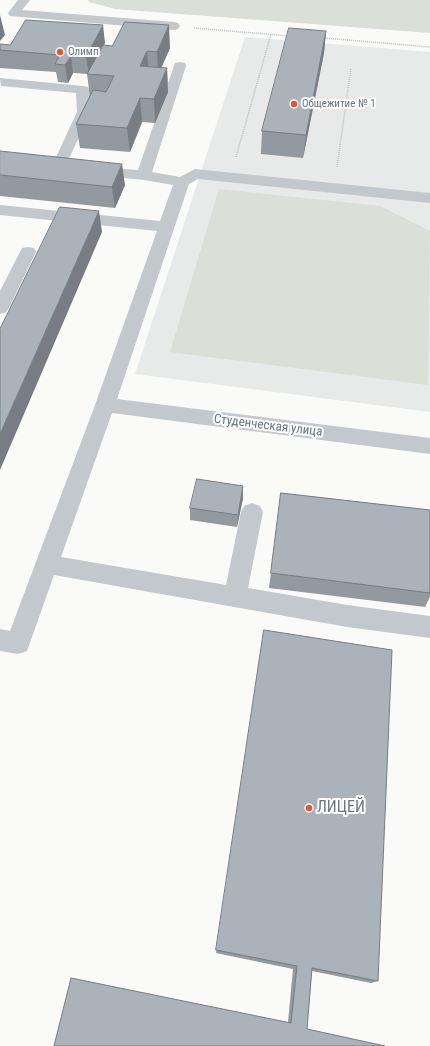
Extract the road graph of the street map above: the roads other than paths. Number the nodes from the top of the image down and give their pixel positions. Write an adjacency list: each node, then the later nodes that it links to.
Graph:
1 (24, 0): 2 (street)
2 (14, 13): 3 (street); 4 (street)
3 (0, 17)
4 (174, 26)
5 (180, 66): 7 (street)
6 (1, 82): 7 (street)
7 (144, 175): 8 (street)
8 (182, 182): 9 (street); 11 (street)
9 (430, 198)
10 (0, 210): 11 (street)
11 (167, 227): 14 (street)
12 (28, 252): 13 (street)
13 (0, 308)
14 (105, 405): 15 (street, Студенческая улица); 17 (street)
15 (430, 446)
16 (252, 512): 18 (street)
17 (47, 564): 18 (street); 20 (street)
18 (235, 596): 19 (street)
19 (430, 627)
20 (0, 640)

